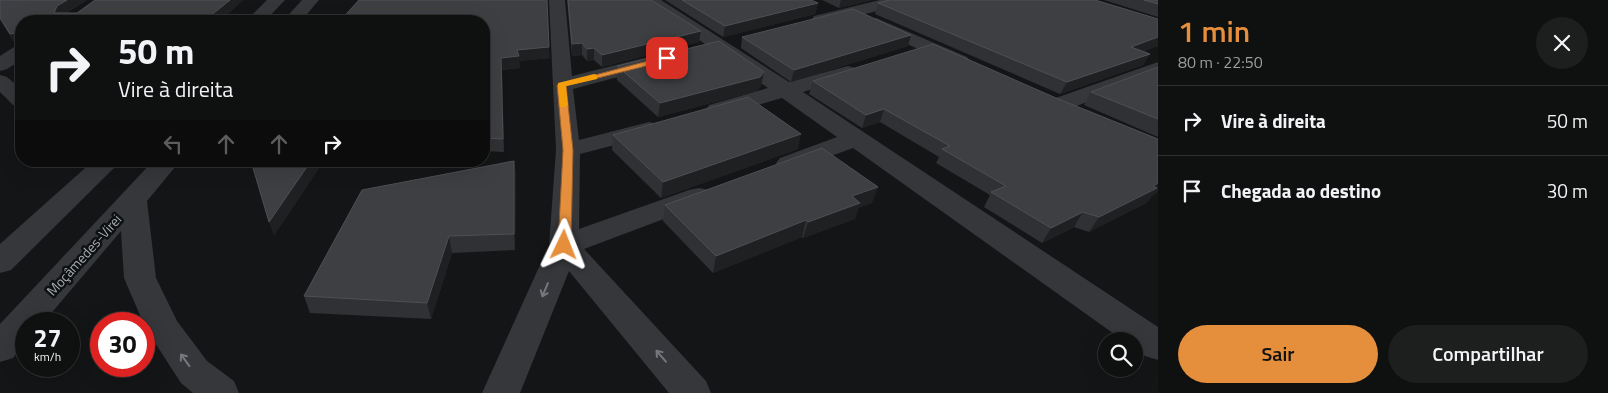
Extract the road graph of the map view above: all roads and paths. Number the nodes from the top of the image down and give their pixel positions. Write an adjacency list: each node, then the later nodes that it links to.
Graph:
1 (277, 0): 8 (street)
2 (311, 0): 9 (street)
3 (557, 0): 23 (street)
4 (649, 0): 12 (street)
5 (900, 0): 7 (street)
6 (813, 4): 7 (street)
7 (845, 14): 10 (street); 13 (street)
8 (261, 15)
9 (297, 15)
10 (802, 25)
11 (747, 38): 12 (street)
12 (720, 45): 14 (street); 24 (street)
13 (930, 47): 16 (street); 21 (street)
14 (692, 52)
15 (15, 55): 18 (street)
16 (901, 56)
17 (673, 57): 23 (street)
18 (0, 65)
19 (863, 68): 24 (street)
20 (1158, 68): 26 (street)
21 (981, 70)
22 (0, 81): 25 (street)
23 (562, 85): 28 (street)
24 (787, 92): 27 (street); 28 (street)
25 (15, 95)
26 (1085, 117)
27 (856, 139): 31 (street); 38 (street)
28 (568, 150): 36 (street)
29 (98, 167): 34 (street)
30 (162, 167): 33 (street, Moçâmedes-Virei)
31 (765, 172)
32 (719, 189): 36 (street)
33 (133, 200): 39 (street, Moçâmedes-Virei); 40 (street, one-way to 33)
34 (57, 208): 35 (street); 37 (street)
35 (0, 240)
36 (564, 245): 41 (street, one-way to 41); 42 (street, one-way to 36)
37 (0, 262)
38 (1158, 346)
39 (0, 348)
40 (220, 393)
41 (501, 393)
42 (692, 393)

